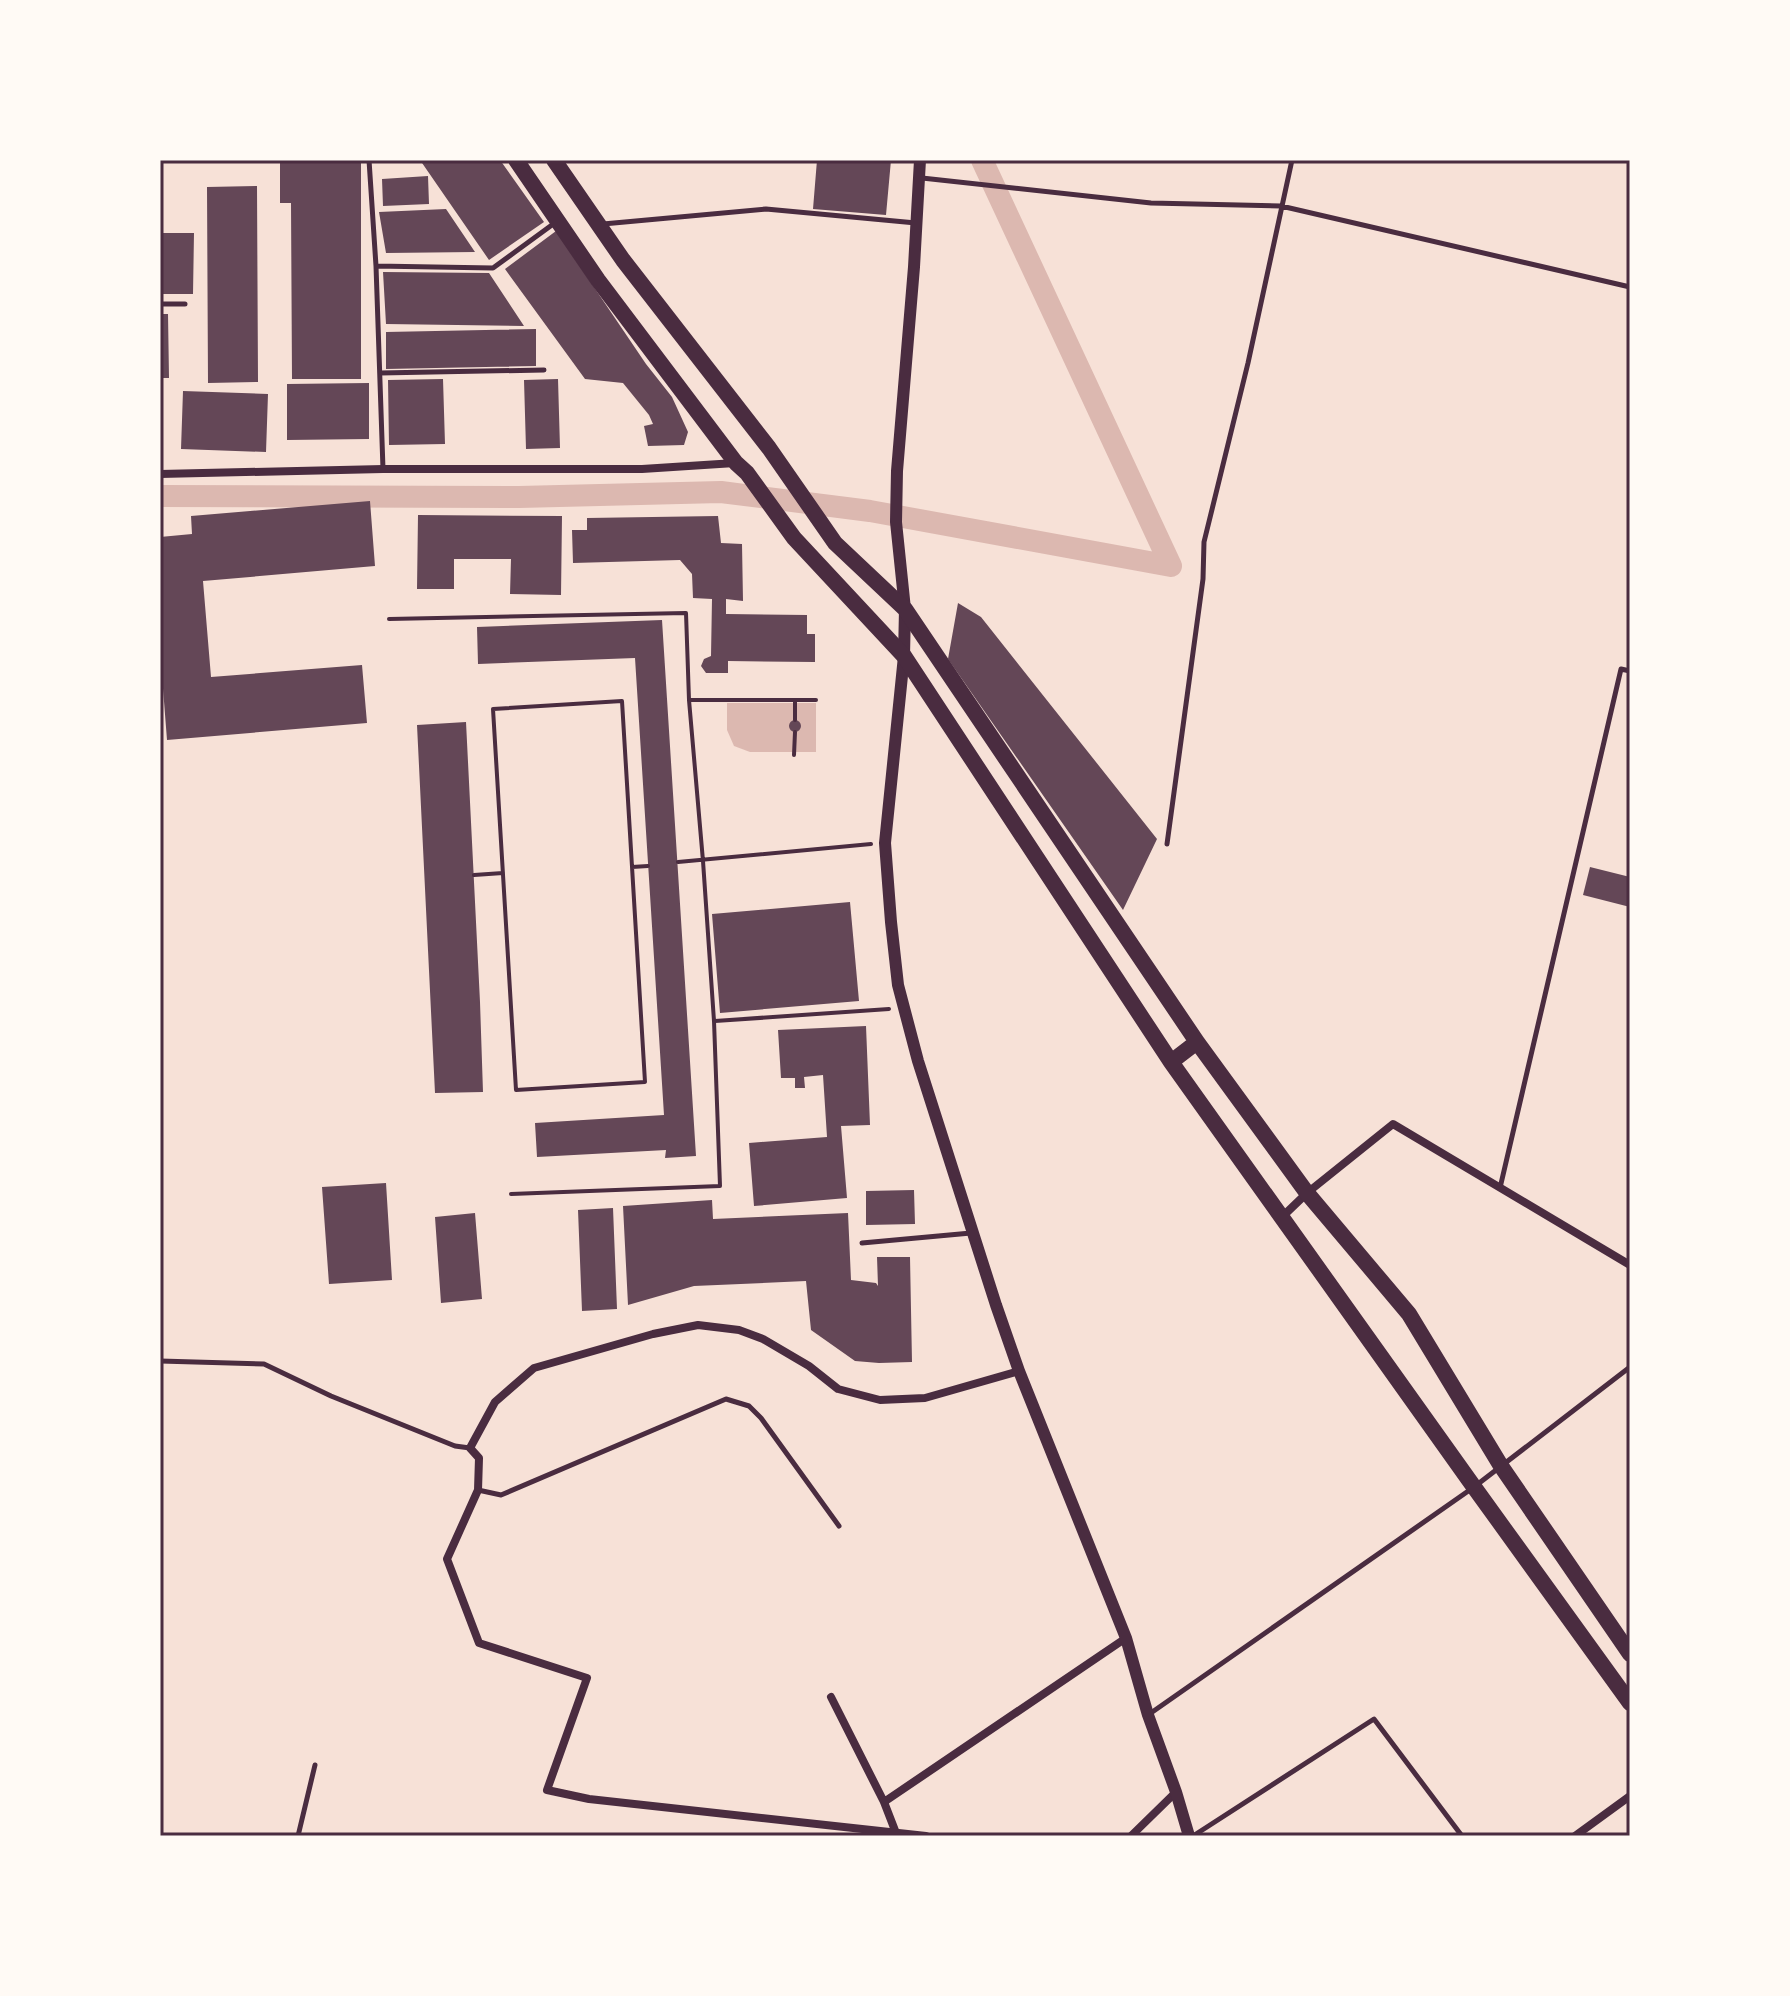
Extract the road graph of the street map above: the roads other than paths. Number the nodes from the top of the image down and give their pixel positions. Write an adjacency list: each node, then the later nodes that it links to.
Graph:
1 (369, 160): 11 (lane)
2 (516, 160): 8 (main road)
3 (554, 160): 10 (main road)
4 (920, 160): 6 (street)
5 (1292, 160): 7 (lane)
6 (919, 178): 7 (lane); 9 (street)
7 (1281, 206): 12 (lane); 23 (lane)
8 (558, 221): 11 (lane); 17 (main road)
9 (917, 223): 10 (lane); 20 (street)
10 (597, 224): 20 (main road)
11 (376, 266): 16 (lane)
12 (1630, 287)
13 (160, 304): 14 (lane)
14 (185, 304)
15 (544, 370): 16 (lane)
16 (380, 373): 18 (lane)
17 (742, 468): 18 (street); 21 (main road)
18 (383, 469): 19 (street)
19 (160, 474)
20 (905, 609): 21 (street); 24 (main road)
21 (904, 656): 25 (main road); 29 (street)
22 (1630, 671): 26 (lane)
23 (1167, 844)
24 (1197, 1042): 25 (main road); 27 (main road)
25 (1171, 1062): 28 (main road)
26 (1500, 1189): 27 (street); 31 (street)
27 (1307, 1193): 28 (street); 36 (main road)
28 (1282, 1217): 37 (main road)
29 (972, 1233): 30 (lane); 34 (street)
30 (862, 1243)
31 (1630, 1265)
32 (160, 1361): 35 (lane)
33 (1630, 1367): 36 (lane)
34 (1019, 1371): 35 (street); 40 (street)
35 (470, 1448): 38 (street)
36 (1501, 1466): 37 (lane); 41 (main road)
37 (1474, 1487): 43 (main road); 44 (lane)
38 (478, 1490): 39 (lane); 49 (street)
39 (839, 1526)
40 (1126, 1638): 44 (street); 48 (street)
41 (1630, 1654)
42 (831, 1697): 48 (street)
43 (1630, 1703)
44 (1148, 1715): 46 (street)
45 (315, 1765): 50 (lane)
46 (1176, 1792): 52 (street); 53 (street)
47 (1630, 1796): 55 (street)
48 (884, 1802): 49 (street)
49 (896, 1833): 51 (street)
50 (298, 1836)
51 (923, 1836)
52 (1131, 1836)
53 (1191, 1836): 54 (lane)
54 (1462, 1836)
55 (1575, 1836)

